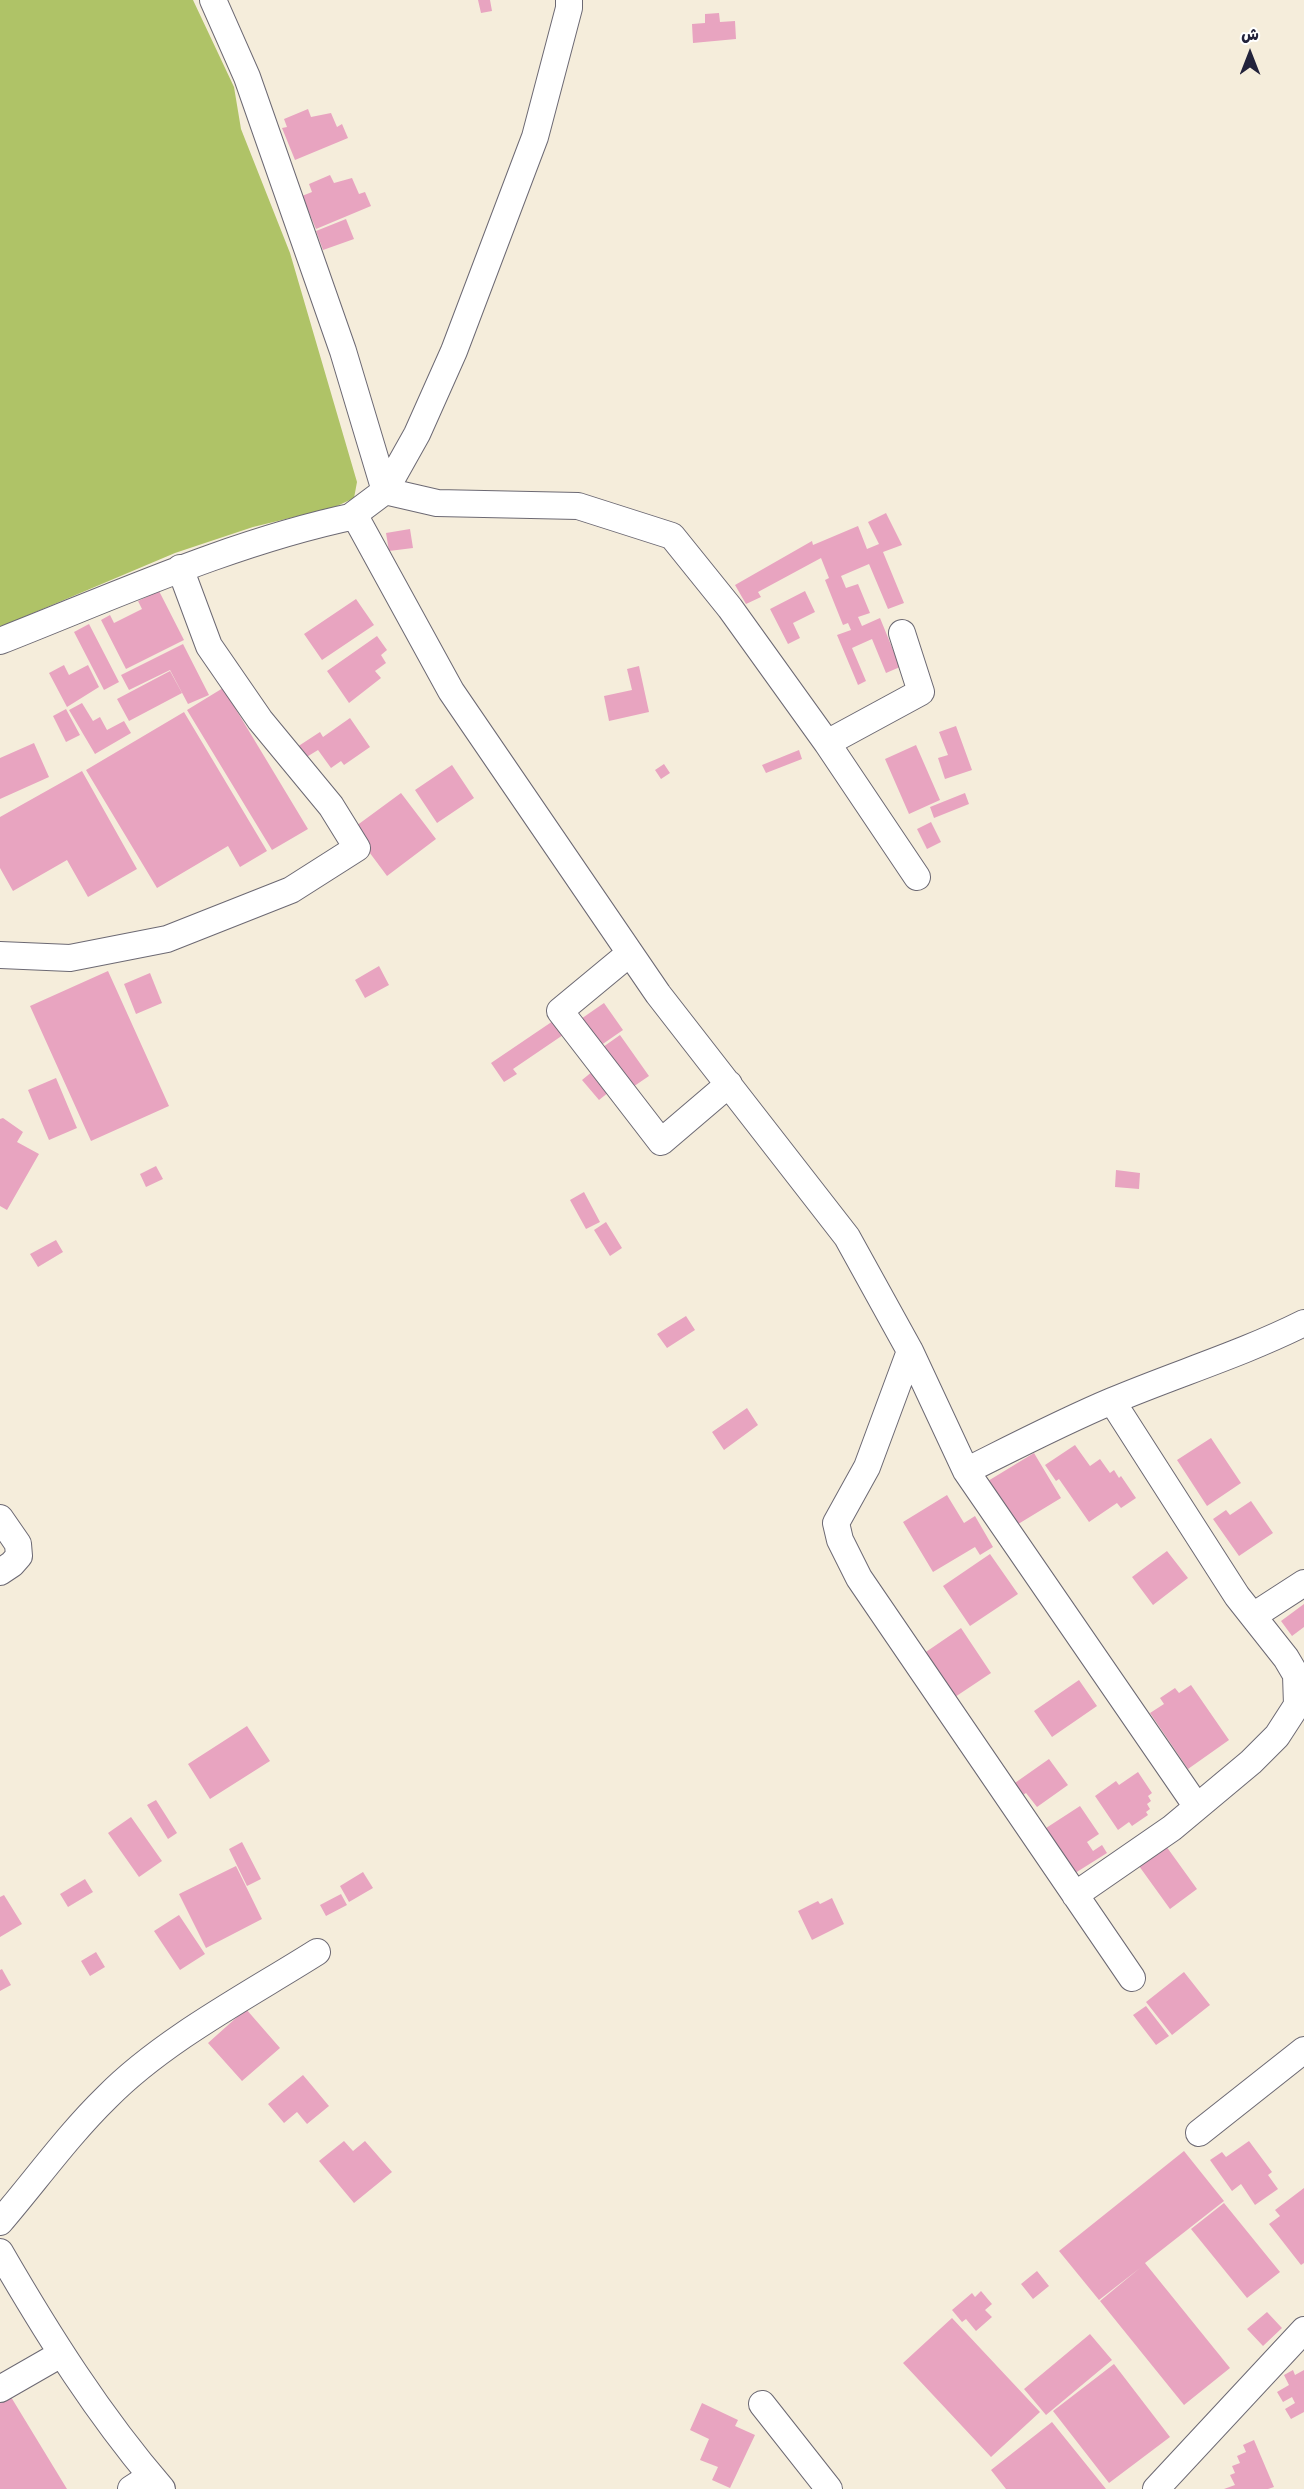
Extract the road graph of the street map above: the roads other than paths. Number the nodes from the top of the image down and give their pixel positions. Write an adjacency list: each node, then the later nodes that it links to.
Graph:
1 (213, 0): 3 (street)
2 (566, 3): 3 (street)
3 (385, 491): 4 (street); 8 (street)
4 (355, 516): 5 (street); 10 (street)
5 (180, 568): 7 (street); 11 (street)
6 (902, 633): 8 (street)
7 (0, 641)
8 (827, 743): 9 (street)
9 (917, 877)
10 (630, 953): 12 (street); 12 (street)
11 (0, 955)
12 (729, 1084): 14 (street)
13 (1304, 1323): 15 (street)
14 (910, 1351): 16 (street); 22 (street)
15 (1112, 1401): 16 (street); 20 (street)
16 (966, 1471): 21 (street)
17 (0, 1518): 18 (street)
18 (0, 1572)
19 (1304, 1583): 20 (street)
20 (1253, 1616): 21 (street)
21 (1197, 1807): 22 (street)
22 (1075, 1895): 24 (street)
23 (317, 1952): 27 (street)
24 (1132, 1978)
25 (1304, 2050): 26 (street)
26 (1199, 2133)
27 (0, 2222)
28 (0, 2252): 30 (street)
29 (1304, 2330): 35 (street)
30 (61, 2354): 31 (street); 33 (street)
31 (0, 2389)
32 (762, 2404): 34 (street)
33 (148, 2485)
34 (830, 2489)
35 (1156, 2489)

